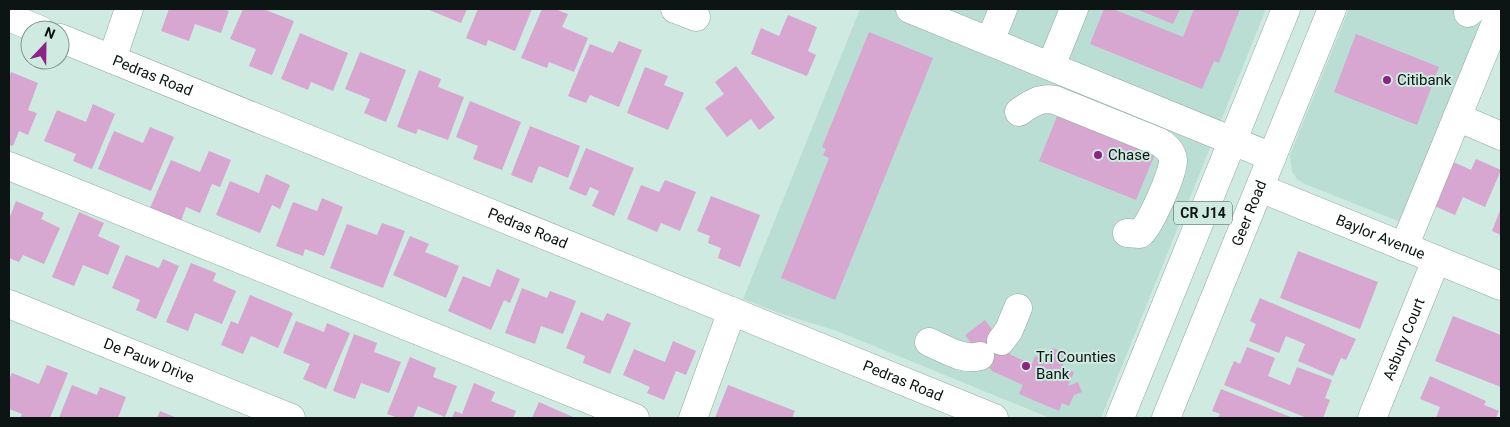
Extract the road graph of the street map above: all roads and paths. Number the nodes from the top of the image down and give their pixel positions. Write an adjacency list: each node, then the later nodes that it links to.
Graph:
1 (129, 9): 10 (street)
2 (910, 9): 8 (street)
3 (1003, 9): 8 (street)
4 (1074, 9): 11 (street)
5 (1286, 9): 15 (street, CR J14)
6 (1332, 9): 16 (street, Geer Road / CR J14)
7 (1501, 10): 13 (street)
8 (990, 41): 11 (street)
9 (70, 42): 10 (street, Pedras Road)
10 (112, 59): 25 (street, Pedras Road)
11 (1051, 66): 15 (street)
12 (1019, 112): 19 (street)
13 (1458, 117): 14 (street); 20 (street)
14 (1501, 136)
15 (1232, 141): 16 (street); 31 (street, CR J14)
16 (1272, 157): 18 (street, Geer Road / CR J14)
17 (9, 166): 28 (street)
18 (1260, 188): 20 (street, Baylor Avenue); 32 (street, Geer Road / CR J14)
19 (1127, 233)
20 (1404, 247): 21 (street, Baylor Avenue)
21 (1436, 260): 22 (street, Baylor Avenue); 33 (street, Asbury Court)
22 (1501, 286)
23 (9, 304): 27 (street, De Pauw Drive)
24 (1018, 308): 26 (street)
25 (732, 312): 29 (street); 30 (street, Pedras Road)
26 (929, 342)
27 (291, 418)
28 (635, 418)
29 (694, 418)
30 (994, 418)
31 (1120, 418)
32 (1166, 418)
33 (1372, 418)

